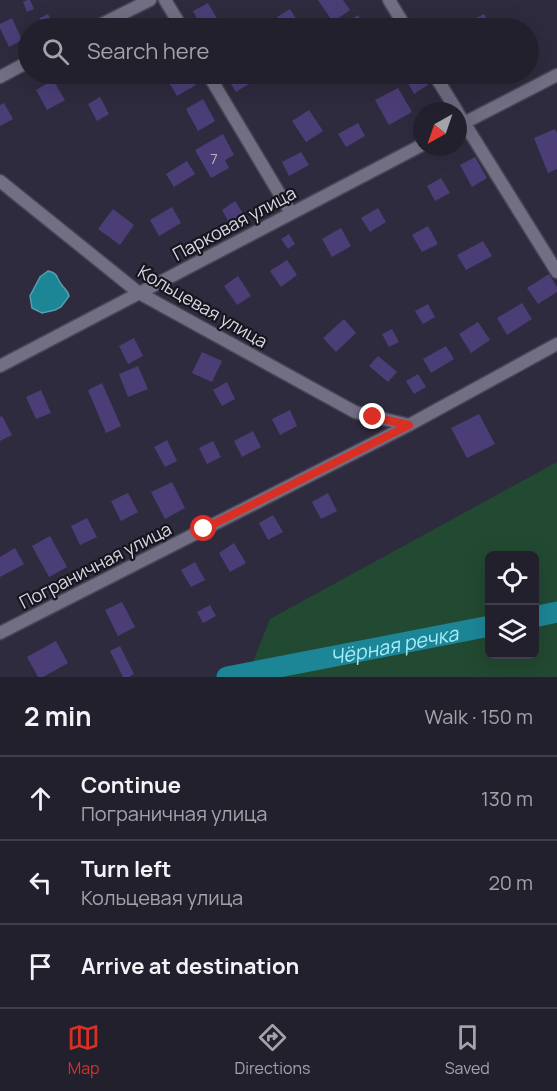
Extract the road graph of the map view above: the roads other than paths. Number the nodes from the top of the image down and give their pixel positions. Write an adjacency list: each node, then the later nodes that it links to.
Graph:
1 (150, 0): 4 (street)
2 (165, 0): 5 (street)
3 (389, 0): 6 (street)
4 (114, 18)
5 (176, 18)
6 (400, 18)
7 (18, 66): 8 (street)
8 (1, 74)
9 (557, 75): 10 (street)
10 (539, 83)
11 (214, 84): 19 (street)
12 (440, 84): 14 (street)
13 (536, 84): 15 (street)
14 (450, 102)
15 (467, 114)
16 (467, 131): 20 (street)
17 (413, 150): 19 (street, Парковая улица)
18 (0, 181): 21 (street, Кольцевая улица)
19 (291, 213): 21 (street, Парковая улица)
20 (557, 272)
21 (139, 293): 23 (street, Парковая улица); 24 (street, Кольцевая улица)
22 (557, 344): 24 (street, Пограничная улица)
23 (0, 366)
24 (409, 425): 25 (street, Пограничная улица)
25 (0, 633)

